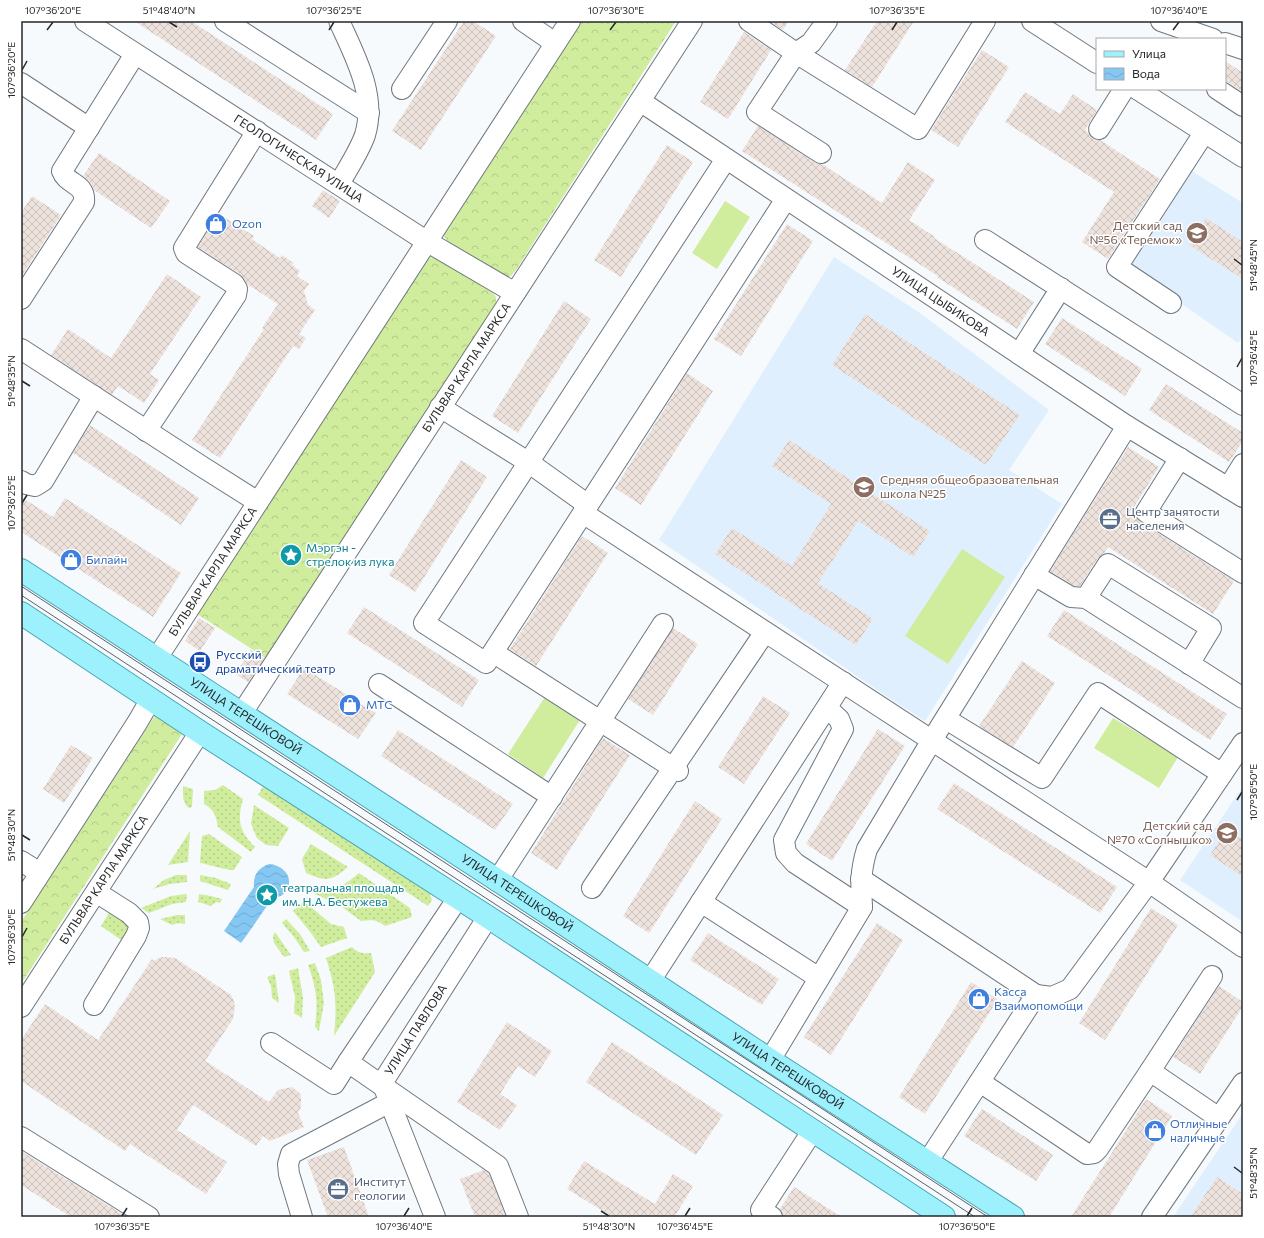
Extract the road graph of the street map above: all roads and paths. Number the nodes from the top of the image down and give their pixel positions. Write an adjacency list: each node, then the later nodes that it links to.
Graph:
1 (85, 21): 18 (street, ГЕОЛОГИЧЕСКАЯ УЛИЦА)
2 (225, 21): 27 (street)
3 (339, 21): 27 (street)
4 (447, 21): 21 (street)
5 (523, 21): 14 (street)
6 (570, 21): 14 (street, БУЛЬВАР КАРЛА МАРКСА)
7 (692, 21): 25 (street, БУЛЬВАР КАРЛА МАРКСА)
8 (749, 21): 17 (street)
9 (827, 21): 17 (street)
10 (985, 21): 17 (street)
11 (1032, 21): 19 (street)
12 (1161, 21): 13 (street)
13 (1210, 38)
14 (555, 43): 38 (street, БУЛЬВАР КАРЛА МАРКСА)
15 (1226, 43): 16 (street)
16 (1243, 50)
17 (796, 53): 32 (street)
18 (136, 54): 28 (street); 30 (street, ГЕОЛОГИЧЕСКАЯ УЛИЦА)
19 (1096, 62)
20 (21, 83): 28 (street)
21 (402, 89)
22 (1123, 90): 29 (street)
23 (1139, 90): 31 (street)
24 (1219, 90): 26 (street)
25 (640, 101): 34 (street, УЛИЦА ЦЫБИКОВА); 40 (street, БУЛЬВАР КАРЛА МАРКСА)
26 (1243, 106)
27 (369, 113): 35 (street)
28 (88, 128): 41 (street)
29 (1098, 129)
30 (257, 131): 35 (street, ГЕОЛОГИЧЕСКАЯ УЛИЦА); 49 (street)
31 (1204, 133): 33 (street); 42 (street)
32 (821, 153)
33 (1243, 158)
34 (726, 159): 36 (street, УЛИЦА ЦЫБИКОВА); 51 (street)
35 (339, 184): 38 (street, ГЕОЛОГИЧЕСКАЯ УЛИЦА)
36 (786, 199): 44 (street, УЛИЦА ЦЫБИКОВА); 56 (street)
37 (985, 240): 39 (street)
38 (426, 241): 40 (street, ГЕОЛОГИЧЕСКАЯ УЛИЦА); 55 (street, БУЛЬВАР КАРЛА МАРКСА)
39 (1061, 288): 44 (street); 46 (street)
40 (515, 293): 47 (street, БУЛЬВАР КАРЛА МАРКСА)
41 (21, 299)
42 (1171, 303)
43 (21, 349): 45 (street)
44 (1019, 354): 48 (street, УЛИЦА ЦЫБИКОВА)
45 (94, 396): 49 (street); 53 (street)
46 (1243, 405)
47 (440, 407): 51 (street); 72 (street, БУЛЬВАР КАРЛА МАРКСА)
48 (1127, 426): 50 (street, УЛИЦА ЦЫБИКОВА); 59 (street)
49 (146, 431): 55 (street)
50 (1180, 458): 54 (street, УЛИЦА ЦЫБИКОВА); 58 (street)
51 (528, 462): 56 (street); 56 (street)
52 (1243, 464): 54 (street)
53 (21, 481)
54 (1235, 492)
55 (258, 502): 64 (street, БУЛЬВАР КАРЛА МАРКСА)
56 (586, 509): 63 (street)
57 (21, 570): 64 (main road, УЛИЦА ТЕРЕШКОВОЙ)
58 (1243, 573)
59 (1034, 575): 60 (street); 73 (street)
60 (1086, 598): 66 (street); 66 (street)
61 (21, 613): 70 (main road)
62 (663, 624): 74 (street)
63 (765, 632): 67 (street); 78 (street)
64 (157, 658): 72 (main road, УЛИЦА ТЕРЕШКОВОЙ)
65 (502, 658): 74 (street)
66 (1189, 664): 69 (street)
67 (844, 682): 71 (street); 76 (street)
68 (379, 684): 80 (street)
69 (1243, 698)
70 (151, 699): 75 (main road); 82 (street)
71 (827, 708): 89 (street); 91 (street)
72 (242, 713): 85 (main road, УЛИЦА ТЕРЕШКОВОЙ)
73 (946, 719): 76 (street); 79 (street)
74 (600, 722): 78 (street); 80 (street)
75 (200, 732): 87 (street, БУЛЬВАР КАРЛА МАРКСА); 88 (main road)
76 (932, 740): 83 (street); 84 (street)
77 (1243, 743): 79 (street)
78 (675, 769): 86 (street)
79 (1222, 774): 84 (street)
80 (552, 797): 85 (street)
81 (21, 861): 82 (street)
82 (40, 873): 90 (street)
83 (861, 879): 91 (street); 97 (street)
84 (1149, 882): 93 (street); 97 (street)
85 (503, 884): 92 (main road); 96 (main road, УЛИЦА ТЕРЕШКОВОЙ)
86 (592, 888)
87 (96, 892): 98 (street); 99 (street, БУЛЬВАР КАРЛА МАРКСА)
88 (458, 898): 92 (main road); 102 (street)
89 (701, 902): 95 (street); 96 (street)
90 (21, 903)
91 (862, 907): 95 (street)
92 (488, 917): 106 (street, УЛИЦА ПАВЛОВА); 108 (main road)
93 (1243, 947)
94 (1212, 976): 103 (street)
95 (819, 978): 101 (street)
96 (650, 981): 101 (main road, УЛИЦА ТЕРЕШКОВОЙ)
97 (1036, 995): 104 (street)
98 (94, 1005)
99 (21, 1007)
100 (271, 1043): 102 (street)
101 (770, 1060): 110 (main road, УЛИЦА ТЕРЕШКОВОЙ)
102 (348, 1062): 106 (street)
103 (1150, 1071): 104 (street); 107 (street)
104 (980, 1082): 110 (street)
105 (1243, 1083): 107 (street)
106 (387, 1094): 112 (street); 113 (street); 114 (street)
107 (1219, 1118): 118 (street)
108 (813, 1130): 115 (street); 116 (main road)
109 (21, 1137): 111 (street)
110 (928, 1161): 117 (main road, УЛИЦА ТЕРЕШКОВОЙ)
111 (149, 1217)
112 (302, 1217)
113 (435, 1217)
114 (518, 1217)
115 (772, 1217)
116 (944, 1217)
117 (1013, 1217)
118 (1152, 1217)

